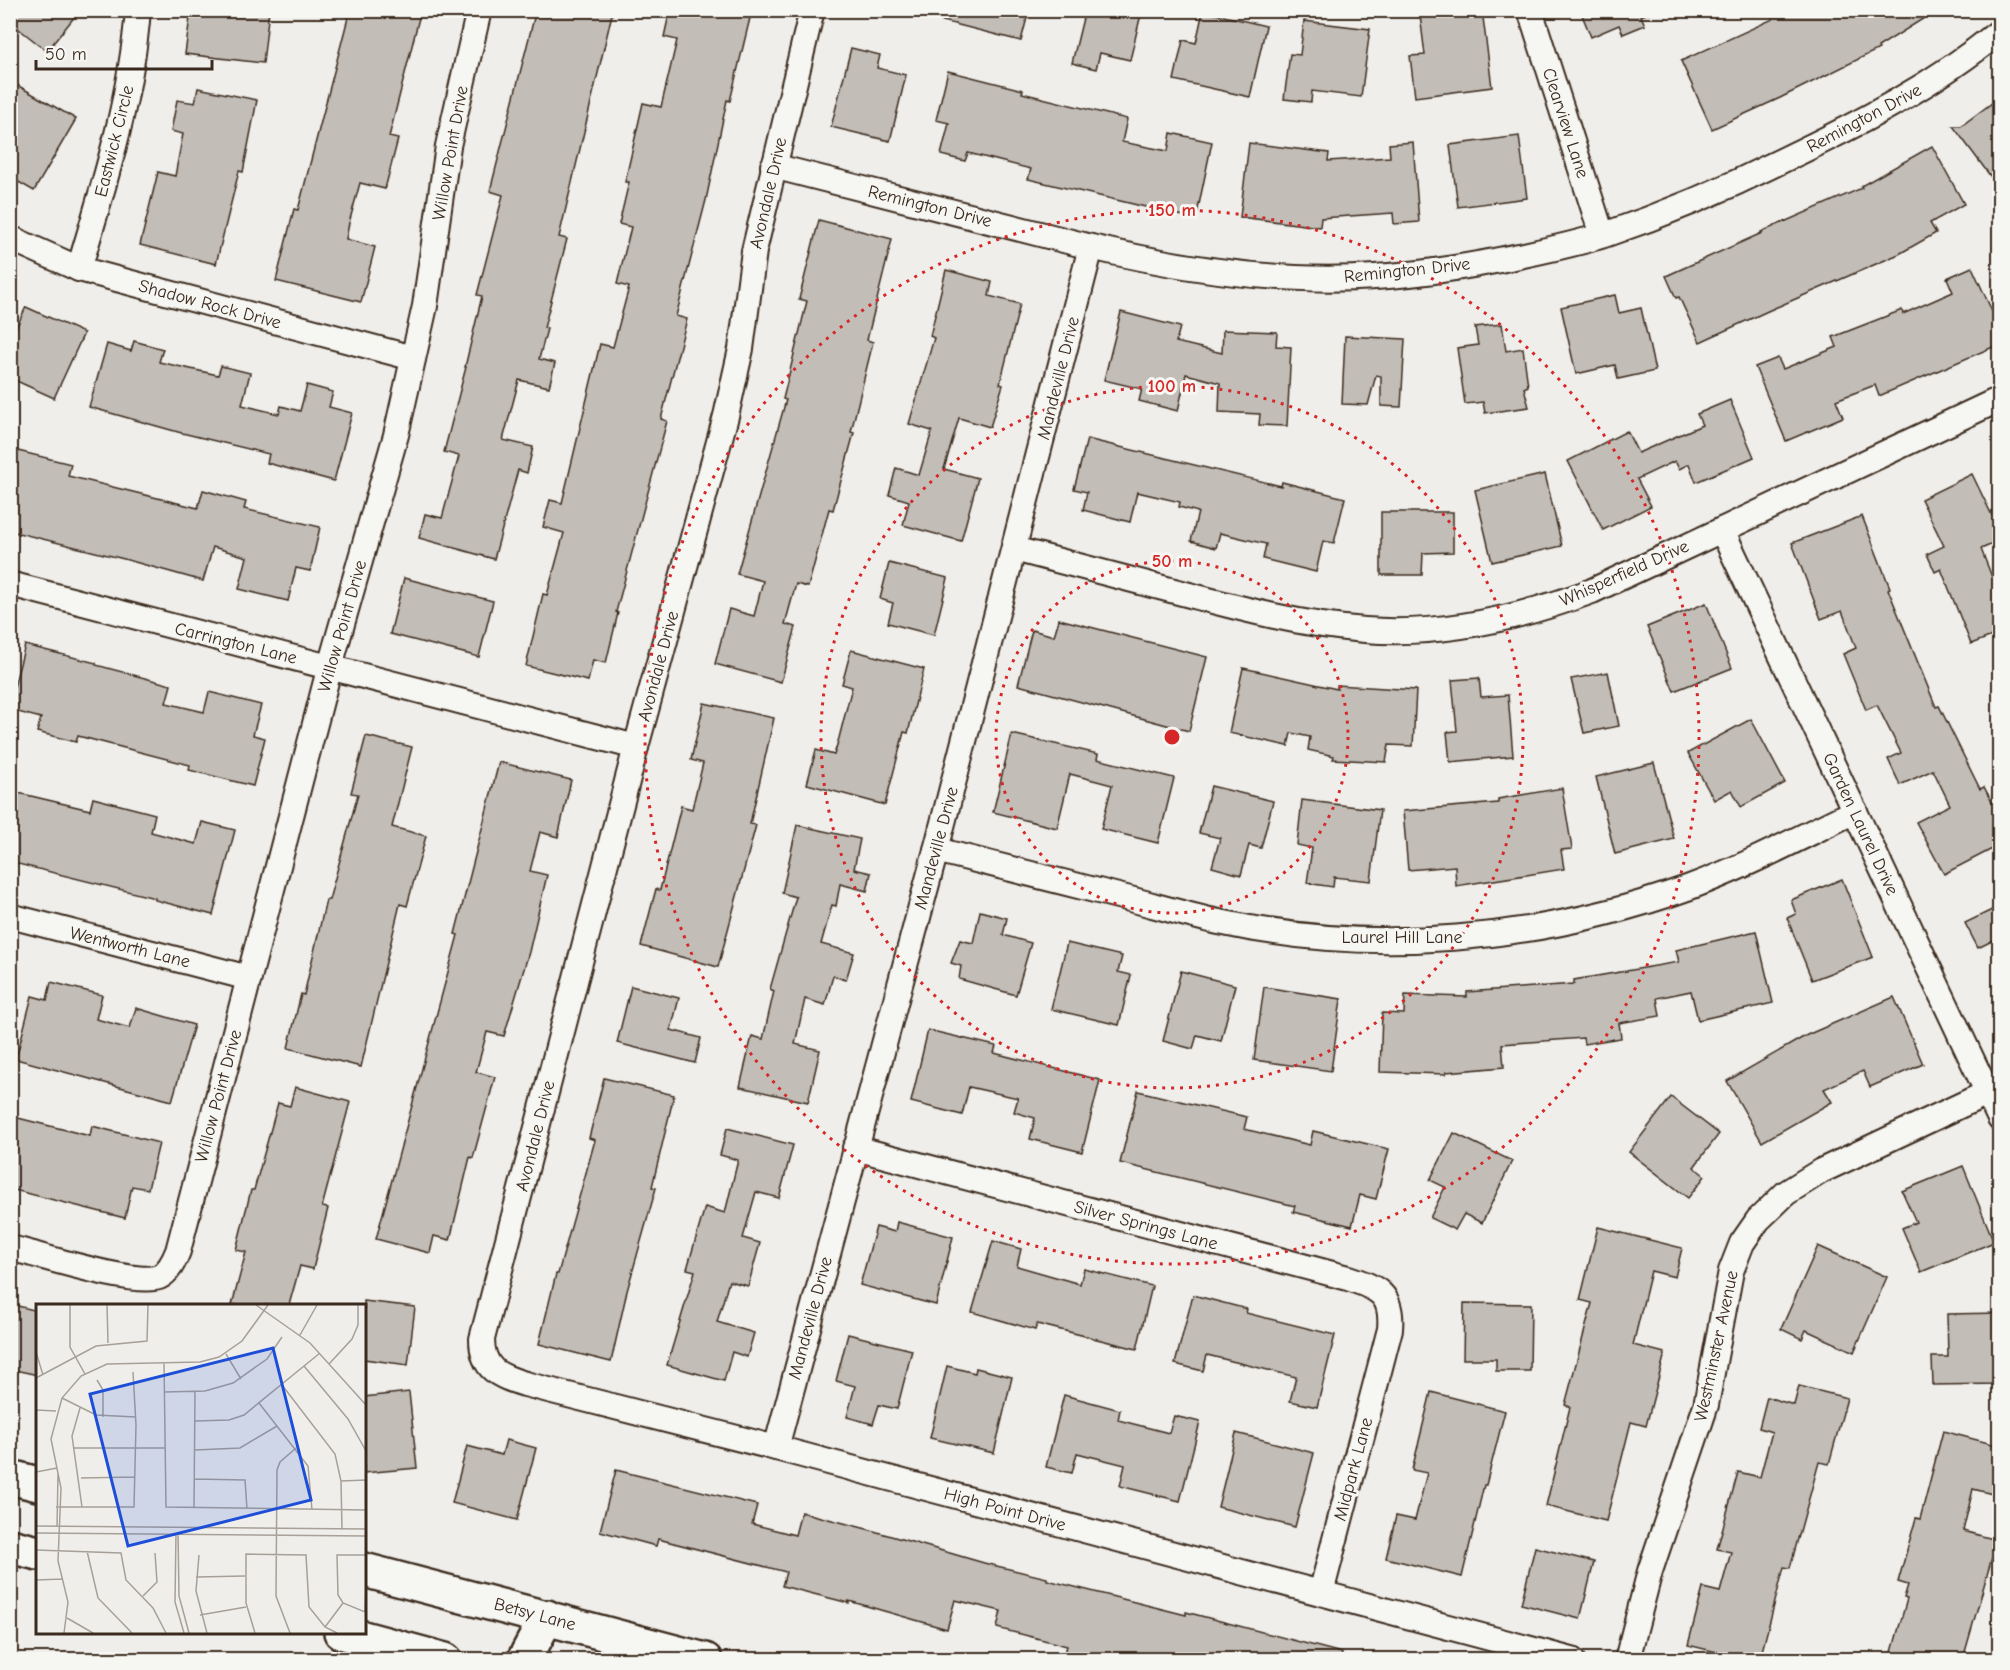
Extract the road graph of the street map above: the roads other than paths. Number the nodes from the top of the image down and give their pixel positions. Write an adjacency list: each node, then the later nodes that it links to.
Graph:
1 (138, 10): 10 (street, Eastwick Circle)
2 (479, 10): 11 (street, Willow Point Drive)
3 (812, 10): 6 (street, Avondale Drive)
4 (1530, 10): 7 (street, Clearview Lane)
5 (2000, 31): 7 (street, Remington Drive)
6 (773, 166): 9 (street, Remington Drive); 17 (street, Avondale Drive)
7 (1602, 235): 9 (street, Remington Drive)
8 (10, 238): 10 (street, Shadow Rock Drive)
9 (1091, 247): 14 (street, Mandeville Drive)
10 (79, 269): 11 (street, Shadow Rock Drive)
11 (413, 358): 16 (street, Willow Point Drive)
12 (2000, 399): 13 (street, Whisperfield Drive)
13 (1722, 530): 14 (street, Whisperfield Drive); 18 (street, Garden Laurel Drive)
14 (1014, 549): 19 (street, Mandeville Drive)
15 (10, 584): 16 (street, Carrington Lane)
16 (330, 666): 17 (street, Carrington Lane); 21 (street, Willow Point Drive)
17 (636, 747): 26 (street, Avondale Drive)
18 (1855, 811): 19 (street, Laurel Hill Lane); 22 (street, Garden Laurel Drive)
19 (936, 850): 24 (street, Mandeville Drive)
20 (10, 916): 21 (street, Wentworth Lane)
21 (249, 978): 25 (street, Willow Point Drive)
22 (1988, 1093): 23 (street, Garden Laurel Drive); 42 (street, Westminster Avenue)
23 (2000, 1119)
24 (855, 1148): 27 (street, Silver Springs Lane); 28 (street, Mandeville Drive)
25 (10, 1248)
26 (488, 1318): 28 (street, High Point Drive)
27 (1386, 1345): 34 (street, Midpark Lane)
28 (776, 1448): 34 (street, High Point Drive)
29 (10, 1477): 30 (main road)
30 (36, 1484)
31 (10, 1546): 32 (main road)
32 (36, 1552)
33 (366, 1571): 35 (main road, Betsy Lane)
34 (1321, 1593): 41 (street, High Point Drive)
35 (547, 1617): 38 (main road); 39 (main road); 40 (main road, Betsy Lane)
36 (349, 1634): 37 (main road)
37 (445, 1659)
38 (524, 1659)
39 (545, 1659)
40 (705, 1659)
41 (1572, 1659)
42 (1627, 1659)

